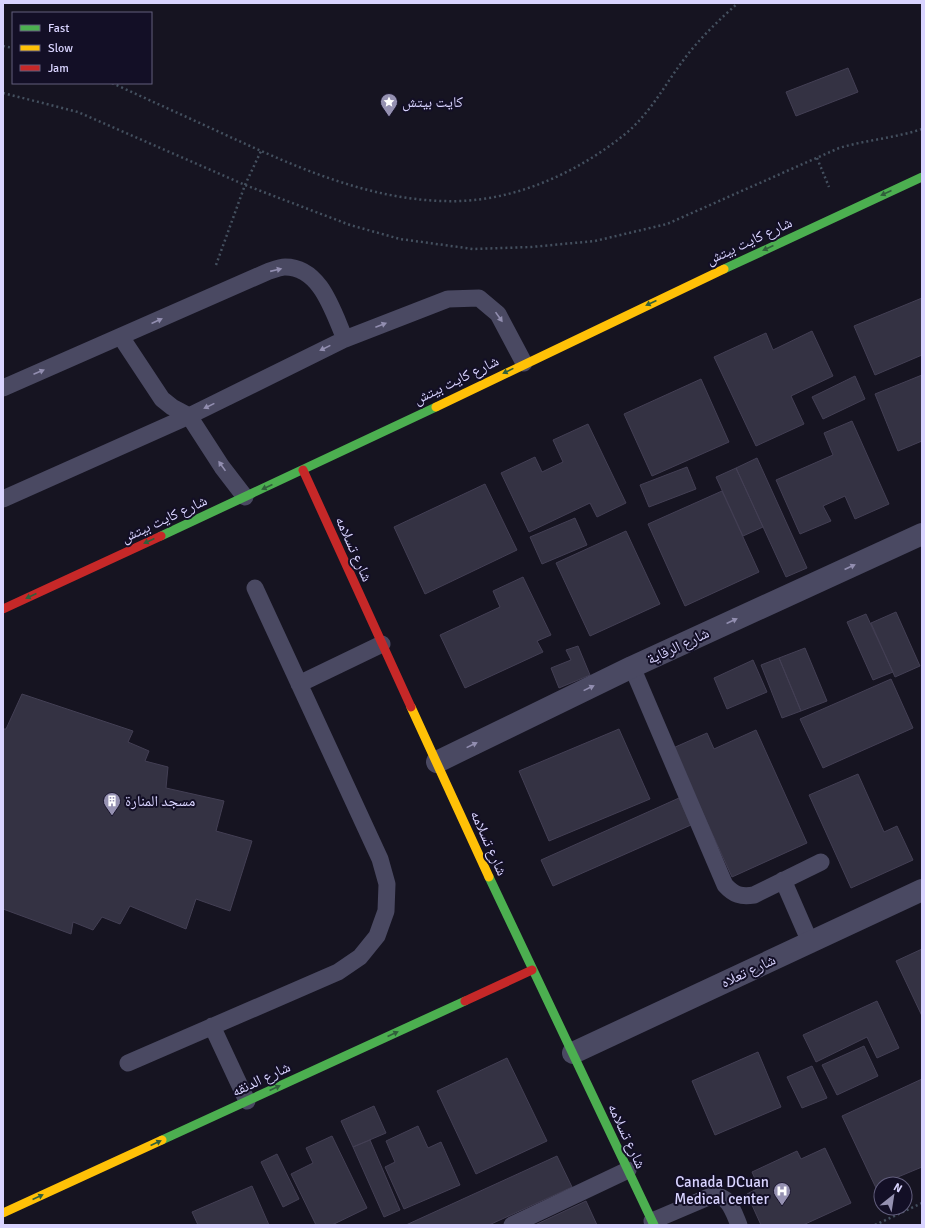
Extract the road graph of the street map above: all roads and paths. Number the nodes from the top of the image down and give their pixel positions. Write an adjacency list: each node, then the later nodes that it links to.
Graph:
1 (738, 3): 5 (path)
2 (114, 84): 5 (path)
3 (3, 93): 7 (path)
4 (922, 129): 7 (path)
5 (261, 151): 7 (path)
6 (922, 178): 11 (street, شارع كايت بيتش, one-way to 11)
7 (245, 185): 8 (path)
8 (220, 293): 9 (lane, one-way to 8); 10 (lane, one-way to 10)
9 (121, 337): 12 (lane, one-way to 9); 13 (lane)
10 (345, 338): 11 (lane, one-way to 11); 13 (lane, one-way to 13)
11 (524, 363): 14 (street, شارع كايت بيتش, one-way to 14)
12 (3, 388)
13 (189, 416): 15 (lane, one-way to 13); 16 (lane)
14 (303, 470): 15 (street, شارع كايت بيتش, one-way to 15); 20 (street, شارع تسلامه)
15 (245, 497): 19 (street, شارع كايت بيتش, one-way to 19)
16 (3, 499)
17 (922, 534): 21 (street, شارع الرقاية, one-way to 17)
18 (255, 588): 22 (lane)
19 (3, 609)
20 (382, 644): 22 (lane); 23 (street, شارع تسلامه)
21 (632, 667): 23 (street, شارع الرقاية, one-way to 21); 25 (lane)
22 (299, 684): 29 (lane)
23 (437, 762): 28 (street, شارع تسلامه)
24 (821, 862): 25 (lane)
25 (783, 880): 27 (lane)
26 (922, 890): 27 (street, شارع تعلاه)
27 (810, 942): 30 (street, شارع تعلاه)
28 (532, 970): 30 (street, شارع تسلامه); 32 (street, شارع الدنقه, one-way to 28)
29 (212, 1026): 31 (lane); 32 (lane)
30 (573, 1053): 33 (street, شارع تسلامه)
31 (128, 1064)
32 (246, 1101): 35 (street, شارع الدنقه, one-way to 32)
33 (628, 1170): 36 (street, شارع تسلامه); 37 (lane)
34 (922, 1203): 39 (path)
35 (3, 1213)
36 (653, 1223): 38 (lane)
37 (512, 1225)
38 (739, 1225)
39 (875, 1225)

